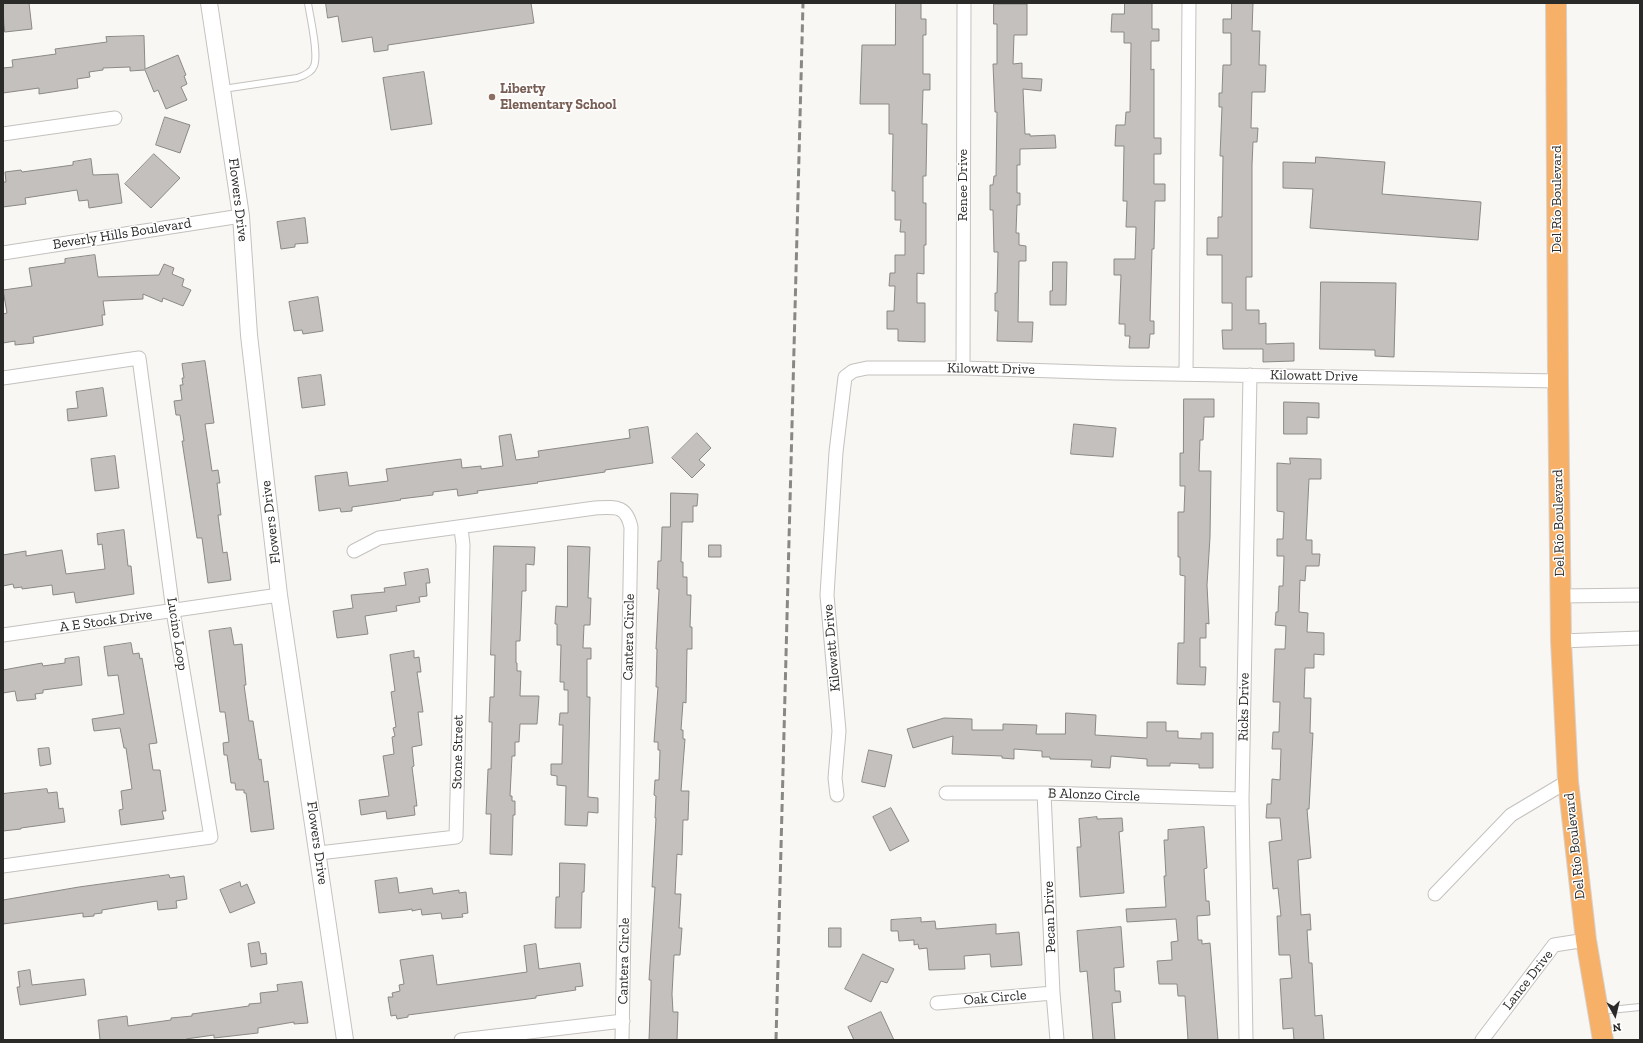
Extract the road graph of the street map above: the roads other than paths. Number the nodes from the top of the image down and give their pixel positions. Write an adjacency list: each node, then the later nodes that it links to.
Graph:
1 (209, 3): 6 (street, Flowers Drive)
2 (308, 3): 6 (lane)
3 (964, 3): 11 (street, Renee Drive)
4 (1189, 3): 12 (street)
5 (1556, 3): 15 (main road, Del Río Boulevard)
6 (222, 89): 9 (street, Flowers Drive)
7 (116, 118): 8 (street)
8 (3, 134)
9 (241, 216): 10 (street, Beverly Hills Boulevard); 18 (street, Flowers Drive)
10 (3, 253)
11 (963, 368): 12 (street, Kilowatt Drive); 28 (street, Kilowatt Drive)
12 (1186, 373): 13 (street, Kilowatt Drive)
13 (1250, 375): 15 (street, Kilowatt Drive); 29 (street, Ricks Drive)
14 (3, 378): 21 (street, Lucino Loop)
15 (1558, 380): 20 (main road, Del Río Boulevard)
16 (461, 528): 17 (street, Cantera Circle); 30 (street, Stone Street); 38 (street, Cantera Circle)
17 (354, 551)
18 (279, 595): 21 (street, A E Stock Drive); 30 (street, Flowers Drive)
19 (1640, 595): 20 (street)
20 (1560, 596): 24 (main road, Del Río Boulevard)
21 (173, 611): 22 (street, A E Stock Drive); 31 (street, Lucino Loop)
22 (3, 635)
23 (1640, 638): 24 (street)
24 (1561, 641): 25 (main road, Del Río Boulevard)
25 (1568, 781): 32 (street); 33 (main road, Del Río Boulevard)
26 (946, 793): 27 (street, B Alonzo Circle)
27 (1044, 793): 29 (street, B Alonzo Circle); 34 (street, Pecan Drive)
28 (837, 795)
29 (1242, 799): 43 (street, Ricks Drive)
30 (318, 853): 39 (street, Flowers Drive)
31 (3, 866)
32 (1435, 894)
33 (1586, 940): 37 (main road, Del Río Boulevard); 44 (street, Lance Drive)
34 (1053, 993): 35 (street, Oak Circle); 42 (street, Pecan Drive)
35 (937, 1003)
36 (1640, 1008): 37 (lane)
37 (1598, 1011): 45 (main road, Del Río Boulevard)
38 (622, 1021): 40 (street); 41 (street, Cantera Circle)
39 (345, 1040)
40 (461, 1040)
41 (622, 1040)
42 (1057, 1040)
43 (1246, 1040)
44 (1482, 1040)
45 (1604, 1040)

